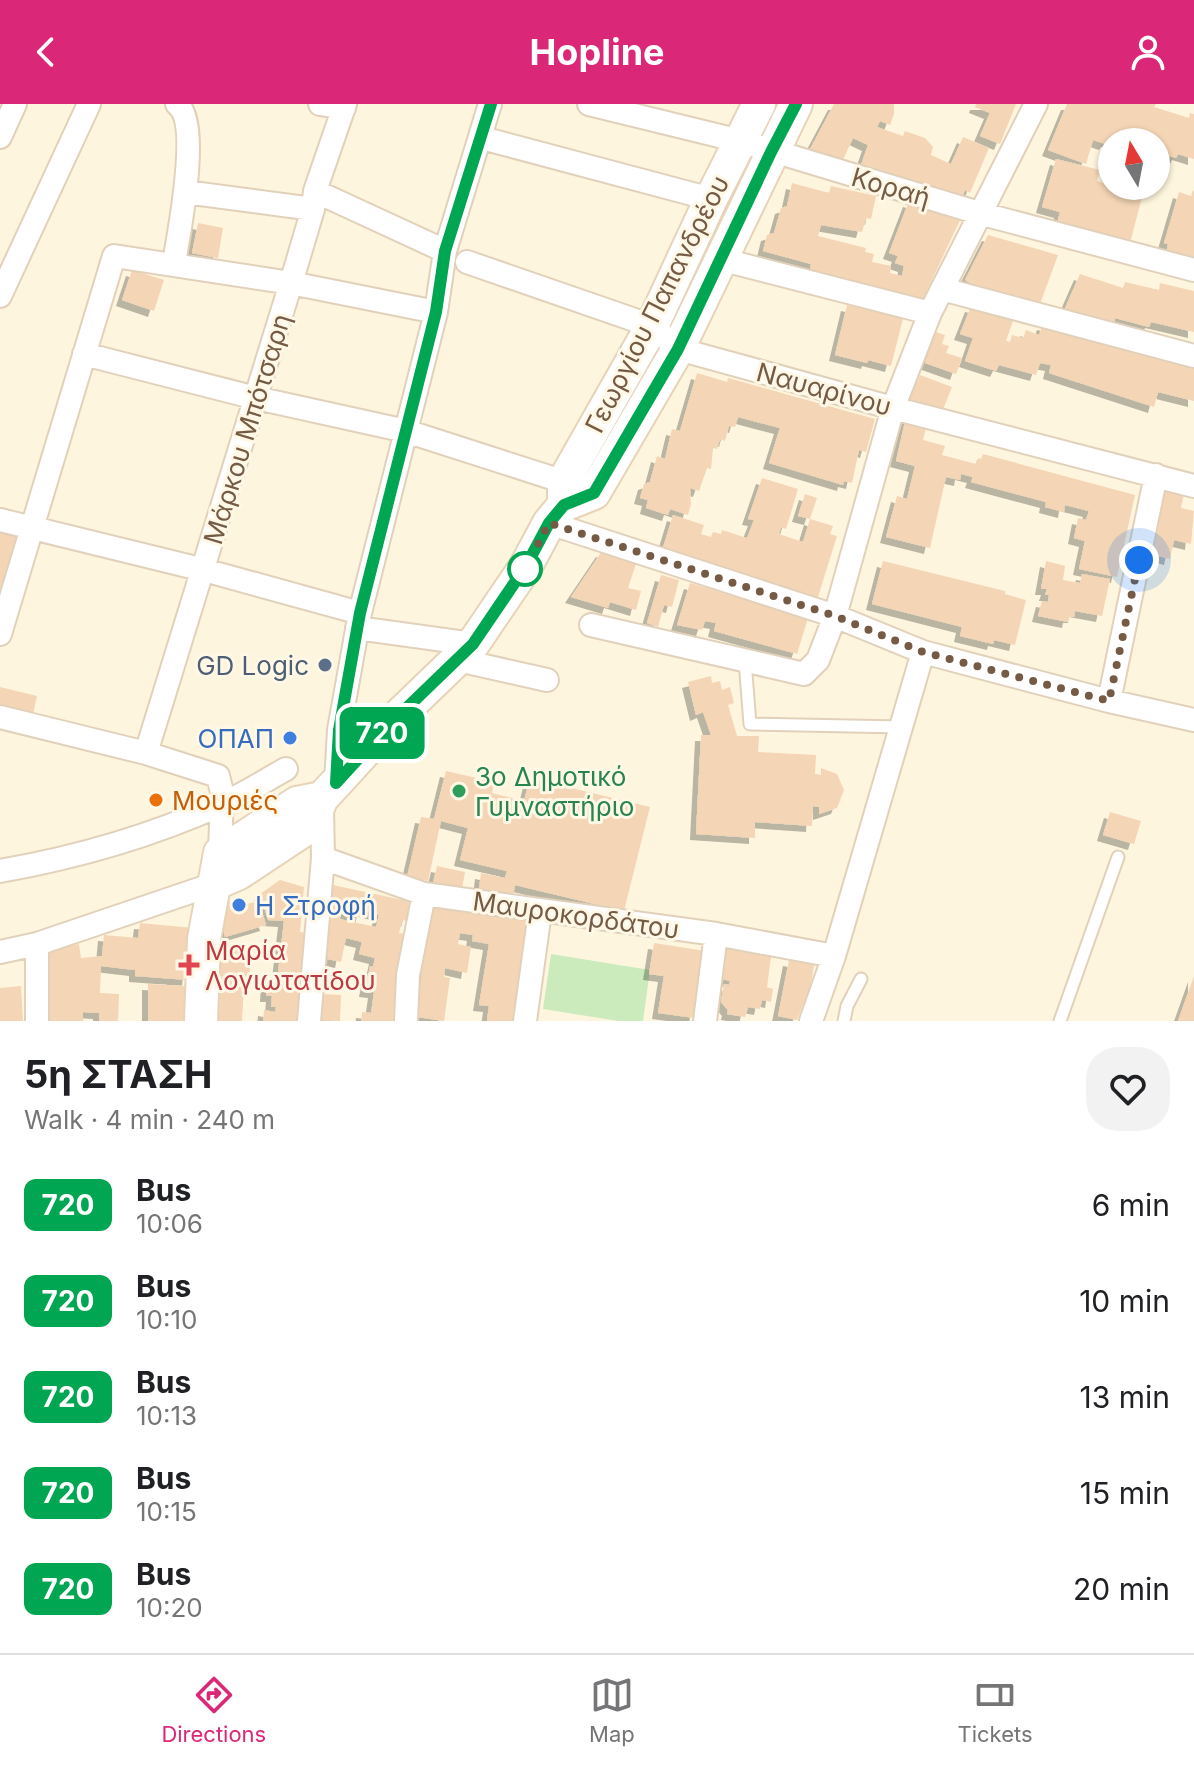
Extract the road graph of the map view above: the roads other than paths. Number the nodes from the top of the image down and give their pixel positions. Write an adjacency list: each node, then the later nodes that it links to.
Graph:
1 (15, 104): 11 (street)
2 (89, 104): 26 (street)
3 (177, 104): 15 (street)
4 (320, 104): 10 (street)
5 (490, 104): 12 (street)
6 (589, 104): 13 (street, Κοραή)
7 (759, 104): 13 (street, Γεωργίου Παπανδρέου)
8 (796, 104): 14 (street, Γεωργίου Παπανδρέου)
9 (1036, 104): 18 (street)
10 (344, 106): 17 (street, Μάρκου Μπότσαρη)
11 (0, 137)
12 (482, 138): 16 (street); 19 (street)
13 (740, 141): 14 (street, Κοραή); 16 (street, Γεωργίου Παπανδρέου)
14 (771, 152): 18 (street, Κοραή); 20 (street, Γεωργίου Παπανδρέου)
15 (185, 192): 17 (street); 22 (street)
16 (711, 199): 29 (street, Γεωργίου Παπανδρέου)
17 (314, 200): 19 (street); 24 (street, Μάρκου Μπότσαρη)
18 (979, 213): 23 (street, Κοραή); 25 (street)
19 (445, 251): 27 (street)
20 (720, 259): 28 (street); 30 (street, Γεωργίου Παπανδρέου)
21 (467, 262): 29 (street, Ναυαρίνου)
22 (174, 263): 24 (street); 31 (street)
23 (1194, 270)
24 (291, 283): 27 (street); 33 (street, Μάρκου Μπότσαρη)
25 (942, 289): 28 (street); 32 (street)
26 (0, 296)
27 (436, 312): 35 (street)
28 (930, 313): 34 (street)
29 (652, 326): 30 (street, Ναυαρίνου); 38 (street, Γεωργίου Παπανδρέου)
30 (678, 349): 34 (street, Ναυαρίνου); 38 (street, Γεωργίου Παπανδρέου)
31 (84, 354): 33 (street); 40 (street)
32 (1194, 356)
33 (256, 398): 35 (street); 41 (street, Μάρκου Μπότσαρη)
34 (893, 408): 36 (street, Ναυαρίνου); 42 (street)
35 (406, 431): 38 (street); 43 (street)
36 (1156, 475): 37 (street, Ναυαρίνου); 50 (street)
37 (1194, 486)
38 (559, 503): 42 (street); 46 (street, Γεωργίου Παπανδρέου)
39 (0, 520): 40 (street)
40 (32, 528): 41 (street); 45 (street)
41 (204, 570): 43 (street); 54 (street, Μάρκου Μπότσαρη)
42 (835, 616): 47 (street); 48 (street)
43 (358, 620): 46 (street); 56 (street)
44 (591, 625): 48 (street)
45 (0, 634)
46 (465, 652): 49 (street); 56 (street, Γεωργίου Παπανδρέου)
47 (923, 652): 50 (street); 53 (street)
48 (745, 661): 53 (lane)
49 (547, 680)
50 (1109, 701): 52 (street)
51 (0, 717): 54 (street)
52 (1194, 720)
53 (901, 727): 67 (street)
54 (146, 753): 57 (street)
55 (286, 769): 57 (street)
56 (329, 790): 59 (street); 60 (street, Γεωργίου Παπανδρέου)
57 (221, 804): 60 (street); 61 (street)
58 (1118, 857): 77 (lane)
59 (323, 858): 62 (street, Μαυροκορδάτου); 71 (street)
60 (217, 869): 65 (street, Γεωργίου Παπανδρέου); 70 (street)
61 (0, 871)
62 (424, 894): 63 (street, Μαυροκορδάτου); 72 (street)
63 (540, 912): 64 (street, Μαυροκορδάτου); 73 (street)
64 (716, 934): 67 (street, Μαυροκορδάτου); 74 (street)
65 (37, 944): 66 (street, Γεωργίου Παπανδρέου); 69 (street)
66 (0, 952)
67 (834, 956): 75 (street)
68 (861, 979): 76 (lane)
69 (37, 1021)
70 (201, 1021)
71 (309, 1021)
72 (406, 1021)
73 (525, 1021)
74 (705, 1021)
75 (811, 1021)
76 (844, 1021)
77 (1060, 1021)

